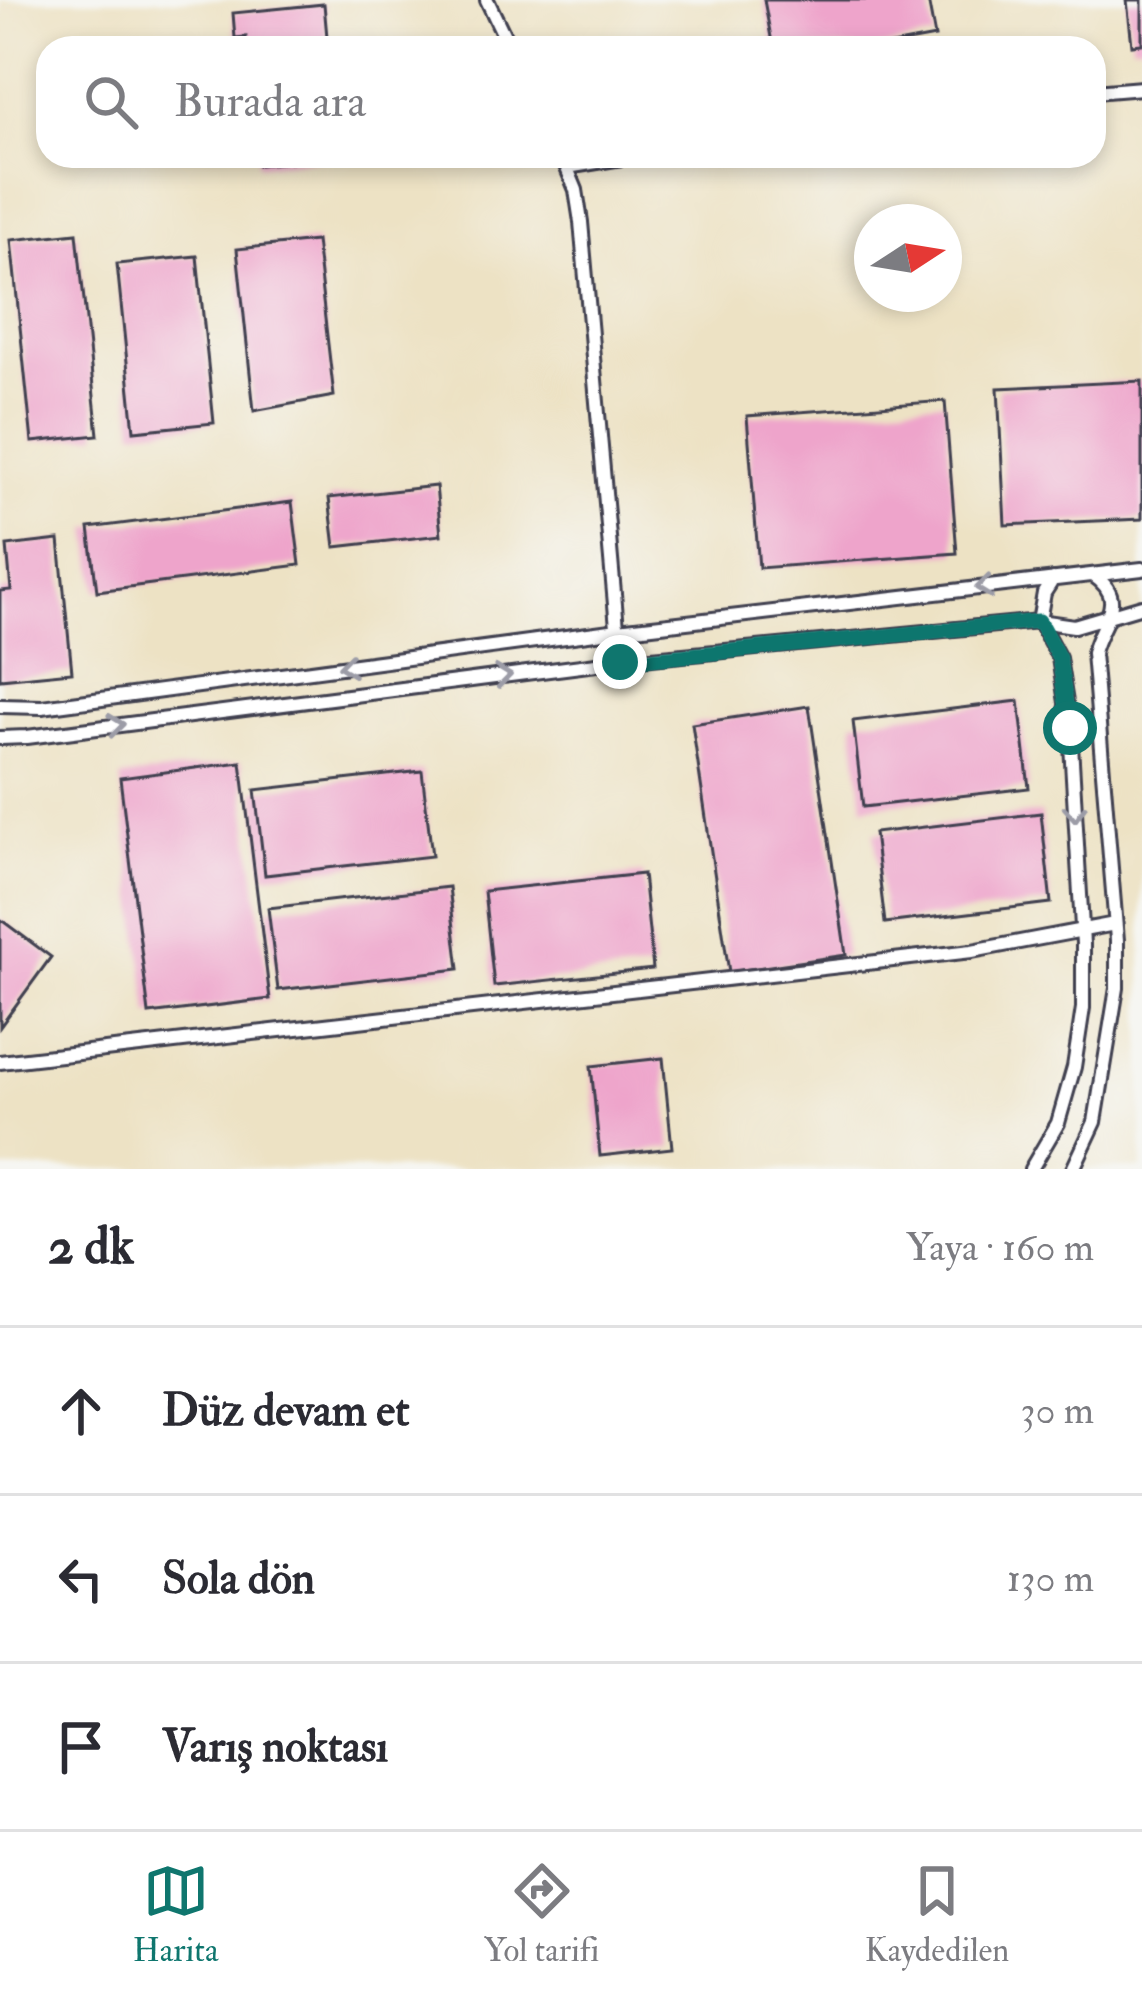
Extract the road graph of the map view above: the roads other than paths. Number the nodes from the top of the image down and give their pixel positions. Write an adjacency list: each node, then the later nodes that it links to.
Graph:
1 (487, 0): 2 (lane)
2 (504, 36)
3 (1142, 88): 4 (lane)
4 (1106, 91)
5 (567, 168): 12 (lane)
6 (1142, 569): 7 (lane)
7 (1093, 575): 8 (lane); 10 (lane)
8 (1053, 579): 11 (lane); 12 (lane, one-way to 12)
9 (1142, 606): 10 (lane)
10 (1111, 615): 11 (lane); 16 (lane)
11 (1039, 621): 13 (lane); 17 (lane, one-way to 17)
12 (618, 631): 13 (lane); 14 (lane, one-way to 14)
13 (620, 662): 15 (lane, one-way to 13)
14 (0, 706)
15 (0, 738)
16 (1115, 924): 17 (lane); 20 (lane)
17 (1082, 929): 18 (lane); 19 (lane)
18 (0, 1062)
19 (1031, 1169)
20 (1073, 1169)

